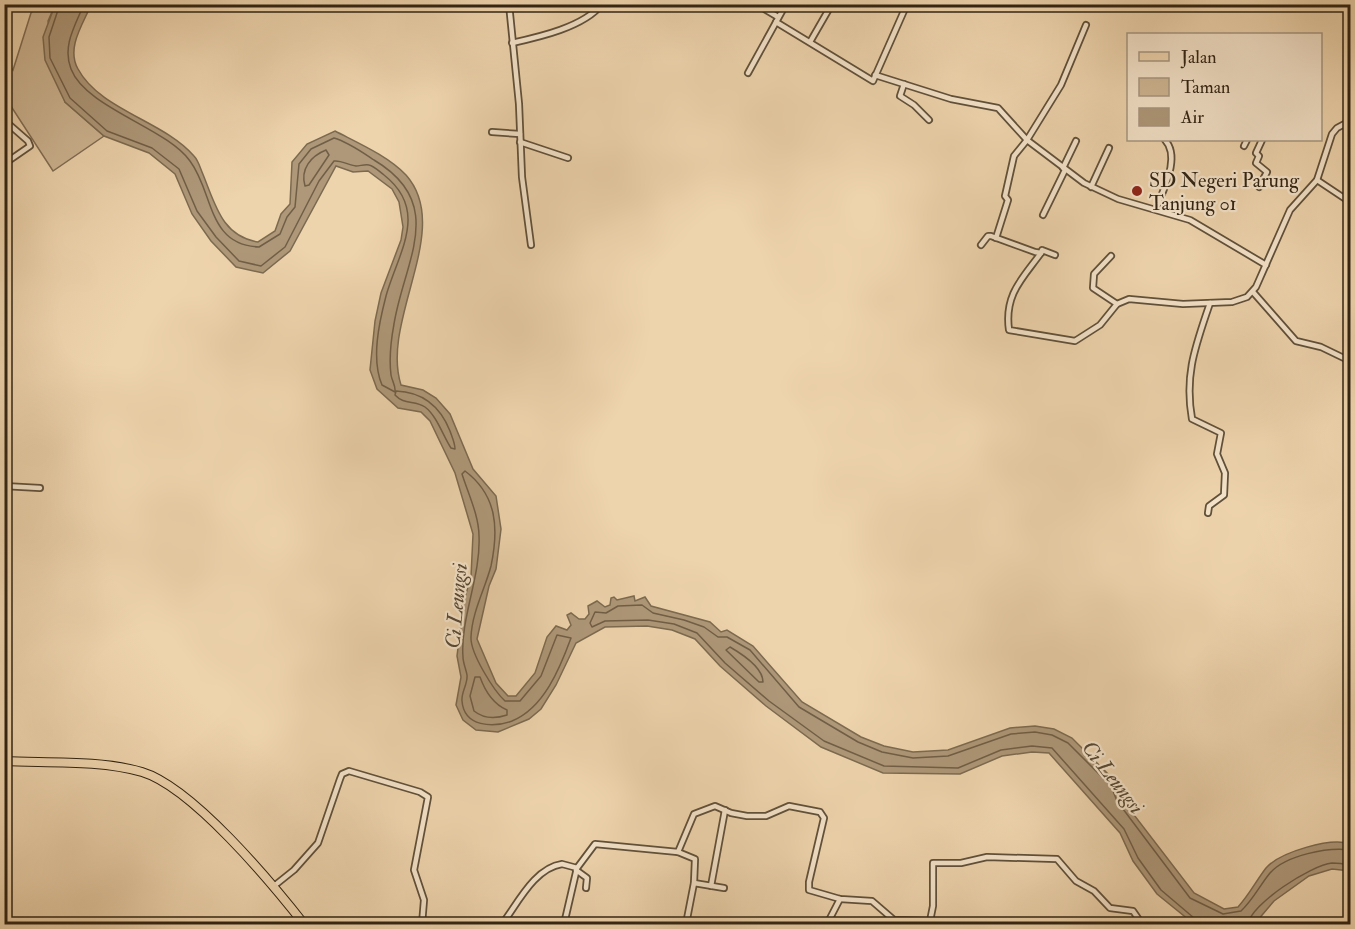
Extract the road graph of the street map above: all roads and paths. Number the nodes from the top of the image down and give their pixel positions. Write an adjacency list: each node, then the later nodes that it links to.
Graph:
1 (509, 4): 10 (street)
2 (602, 4): 10 (street)
3 (756, 4): 7 (street)
4 (786, 4): 7 (street)
5 (907, 4): 12 (street)
6 (829, 9): 9 (street)
7 (777, 20): 9 (street); 11 (street)
8 (1086, 25): 19 (street)
9 (810, 42): 12 (street)
10 (513, 43): 18 (street)
11 (748, 73)
12 (876, 75): 13 (street)
13 (904, 84): 15 (street); 19 (street)
14 (4, 120): 30 (street)
15 (930, 120)
16 (1350, 121): 26 (street)
17 (492, 132): 18 (street)
18 (520, 134): 25 (street)
19 (1028, 140): 31 (street); 38 (street)
20 (1322, 140): 26 (street)
21 (1076, 141): 31 (street)
22 (1166, 141): 36 (street)
23 (1246, 141): 27 (street)
24 (1262, 141): 34 (street)
25 (520, 142): 29 (street); 39 (street)
26 (1327, 143): 32 (street)
27 (1244, 146)
28 (1108, 148): 33 (street)
29 (568, 158)
30 (4, 164)
31 (1064, 169): 33 (street); 37 (street)
32 (1317, 180): 35 (street); 44 (street)
33 (1091, 187): 36 (street)
34 (1260, 187)
35 (1350, 202)
36 (1156, 209): 44 (street)
37 (1043, 215)
38 (996, 238): 40 (street); 41 (street)
39 (531, 245)
40 (981, 245)
41 (1041, 254): 42 (street); 47 (street)
42 (1055, 255)
43 (1111, 256): 47 (street)
44 (1266, 265): 45 (street)
45 (1253, 292): 46 (street); 48 (street)
46 (1210, 303): 47 (street); 51 (street)
47 (1117, 304)
48 (1350, 361)
49 (4, 486): 50 (street)
50 (40, 488)
51 (1208, 513)
52 (4, 761): 57 (main road)
53 (725, 810): 54 (street); 58 (street); 61 (street)
54 (678, 852): 55 (street); 56 (street)
55 (577, 869): 59 (street); 66 (street); 67 (street)
56 (694, 883): 58 (street); 68 (street)
57 (274, 886): 64 (main road); 65 (street)
58 (711, 886): 60 (street)
59 (586, 888)
60 (724, 888)
61 (840, 899): 63 (street); 69 (street)
62 (1136, 914): 63 (street); 70 (street); 71 (street)
63 (932, 923)
64 (304, 924)
65 (422, 924)
66 (502, 924)
67 (564, 924)
68 (686, 924)
69 (827, 924)
70 (1134, 924)
71 (1142, 924)

